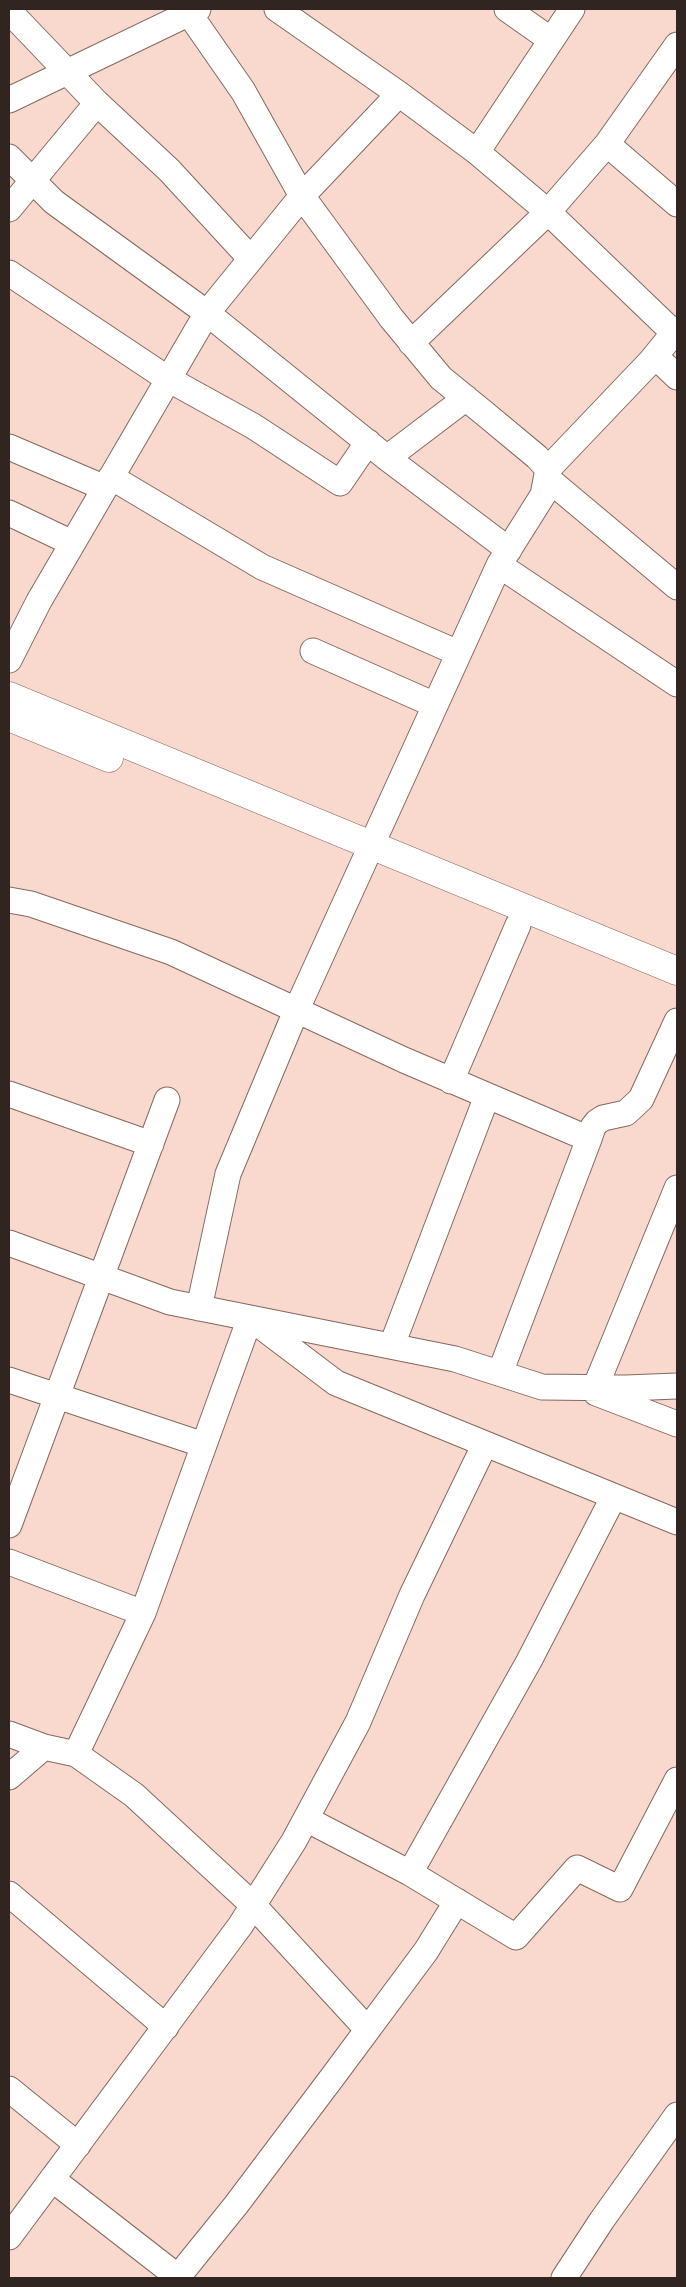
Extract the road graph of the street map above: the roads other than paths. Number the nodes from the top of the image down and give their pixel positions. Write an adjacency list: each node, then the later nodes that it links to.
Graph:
1 (277, 9): 9 (street)
2 (507, 9): 6 (street)
3 (572, 9): 6 (street)
4 (191, 10): 8 (street); 16 (street)
5 (9, 12): 8 (street)
6 (551, 40): 13 (street)
7 (677, 45): 12 (street)
8 (68, 72): 10 (street); 11 (street)
9 (400, 94): 13 (street); 16 (street)
10 (9, 100)
11 (97, 103): 15 (street); 20 (street)
12 (607, 144): 17 (street); 19 (street)
13 (477, 152): 19 (street)
14 (9, 157): 15 (street)
15 (32, 180): 18 (street); 22 (street)
16 (302, 196): 20 (street); 24 (street)
17 (677, 204)
18 (9, 209)
19 (548, 212): 23 (street); 24 (street)
20 (251, 259): 22 (street)
21 (9, 273): 27 (street)
22 (206, 313): 27 (street); 29 (street)
23 (676, 331): 25 (street)
24 (411, 343): 28 (street)
25 (655, 356): 26 (street); 32 (street)
26 (677, 377)
27 (168, 379): 29 (street); 33 (street)
28 (466, 398): 31 (street); 32 (street)
29 (368, 442): 31 (street)
30 (9, 447): 33 (street)
31 (387, 458): 36 (street)
32 (548, 474): 36 (street); 37 (street)
33 (108, 483): 35 (street); 39 (street)
34 (9, 513): 35 (street)
35 (72, 543): 40 (street)
36 (504, 557): 39 (street); 41 (street)
37 (677, 587)
38 (313, 652): 43 (street)
39 (458, 653): 43 (street)
40 (9, 660)
41 (677, 684)
42 (9, 696): 45 (main road)
43 (435, 705): 45 (street)
44 (9, 717): 45 (main road)
45 (368, 853): 47 (main road); 48 (main road); 50 (street)
46 (9, 900): 50 (street)
47 (518, 925): 49 (main road); 52 (street)
48 (677, 971)
49 (677, 990)
50 (296, 1011): 52 (street); 62 (street)
51 (677, 1021): 56 (street)
52 (451, 1080): 54 (street)
53 (9, 1094): 57 (street)
54 (487, 1096): 56 (street); 64 (street)
55 (167, 1100): 57 (street)
56 (589, 1138): 65 (street)
57 (151, 1144): 61 (street)
58 (677, 1188): 59 (street)
59 (669, 1228): 68 (street)
60 (9, 1243): 61 (street)
61 (101, 1277): 62 (street); 69 (street)
62 (199, 1308): 63 (street)
63 (250, 1318): 64 (street); 71 (street); 72 (street)
64 (392, 1345): 65 (street)
65 (500, 1373): 68 (street)
66 (9, 1380): 69 (street)
67 (677, 1386): 68 (street)
68 (589, 1388): 70 (street)
69 (56, 1397): 72 (street); 75 (street)
70 (677, 1424)
71 (485, 1444): 73 (street); 83 (street)
72 (204, 1445): 77 (street)
73 (613, 1498): 74 (street); 84 (street)
74 (677, 1522)
75 (9, 1525)
76 (9, 1562): 77 (street)
77 (143, 1613): 80 (street)
78 (9, 1734): 79 (street)
79 (44, 1747): 80 (street); 81 (street)
80 (76, 1754): 87 (street)
81 (9, 1777)
82 (677, 1780): 86 (street)
83 (306, 1820): 84 (street); 87 (street)
84 (410, 1873): 86 (street)
85 (9, 1894): 88 (street)
86 (457, 1902): 89 (street)
87 (253, 1905): 88 (street); 89 (street)
88 (166, 2027): 92 (street)
89 (367, 2029): 95 (street)
90 (9, 2089): 92 (street)
91 (677, 2115): 96 (street)
92 (78, 2145): 93 (street)
93 (52, 2179): 94 (street); 95 (street)
94 (9, 2236)
95 (177, 2278)
96 (564, 2278)

